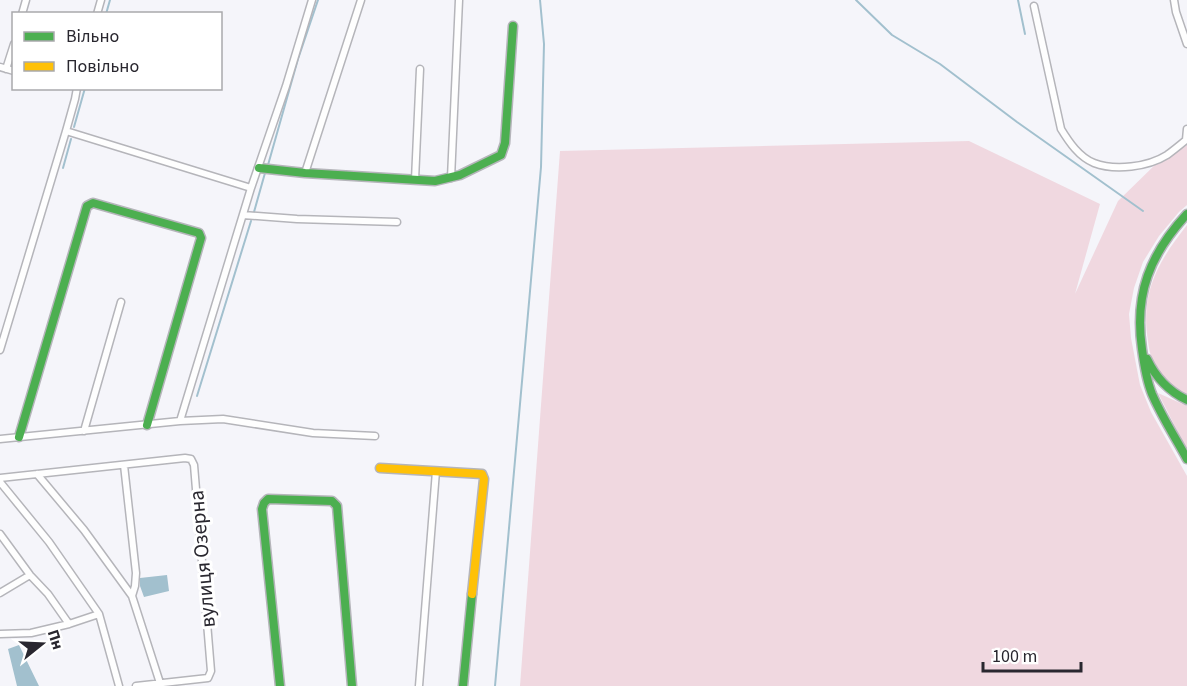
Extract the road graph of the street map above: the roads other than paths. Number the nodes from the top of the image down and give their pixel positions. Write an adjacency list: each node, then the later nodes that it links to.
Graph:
1 (312, 0): 15 (street)
2 (361, 0): 16 (street)
3 (459, 0): 17 (street)
4 (1174, 0): 7 (street)
5 (1034, 6): 14 (street)
6 (513, 26): 17 (main road)
7 (1187, 44)
8 (12, 51): 9 (street)
9 (7, 69)
10 (420, 69): 18 (street)
11 (77, 90): 13 (street)
12 (1187, 129): 14 (street)
13 (66, 131): 19 (street); 25 (street)
14 (1186, 140)
15 (259, 168): 16 (main road); 19 (street)
16 (305, 173): 18 (main road)
17 (451, 178): 18 (main road)
18 (415, 180)
19 (251, 188): 21 (street)
20 (1187, 214): 24 (main road)
21 (243, 215): 22 (street); 27 (street)
22 (397, 222)
23 (121, 302): 29 (street)
24 (1141, 345): 26 (main road); 33 (main road)
25 (0, 350)
26 (1187, 400)
27 (180, 421): 28 (street); 30 (street)
28 (147, 425): 29 (street); 31 (main road)
29 (84, 431): 31 (street)
30 (375, 436)
31 (18, 438): 32 (street)
32 (0, 439)
33 (1187, 459)
34 (124, 465): 37 (street, вулиця Озерна); 43 (street); 47 (street, вулиця Озерна)
35 (380, 468): 36 (main road)
36 (436, 471): 52 (street); 53 (main road)
37 (37, 474): 38 (street, вулиця Озерна); 43 (street)
38 (0, 480): 44 (street)
39 (0, 534): 40 (street)
40 (3, 543): 41 (street)
41 (30, 575): 42 (street); 45 (street)
42 (0, 593)
43 (132, 597): 47 (street)
44 (99, 614): 45 (street); 48 (street)
45 (69, 624): 46 (street)
46 (0, 634)
47 (160, 683): 49 (street, вулиця Озерна)
48 (119, 686)
49 (136, 686)
50 (280, 686): 51 (main road)
51 (352, 686)
52 (419, 686)
53 (463, 686)

